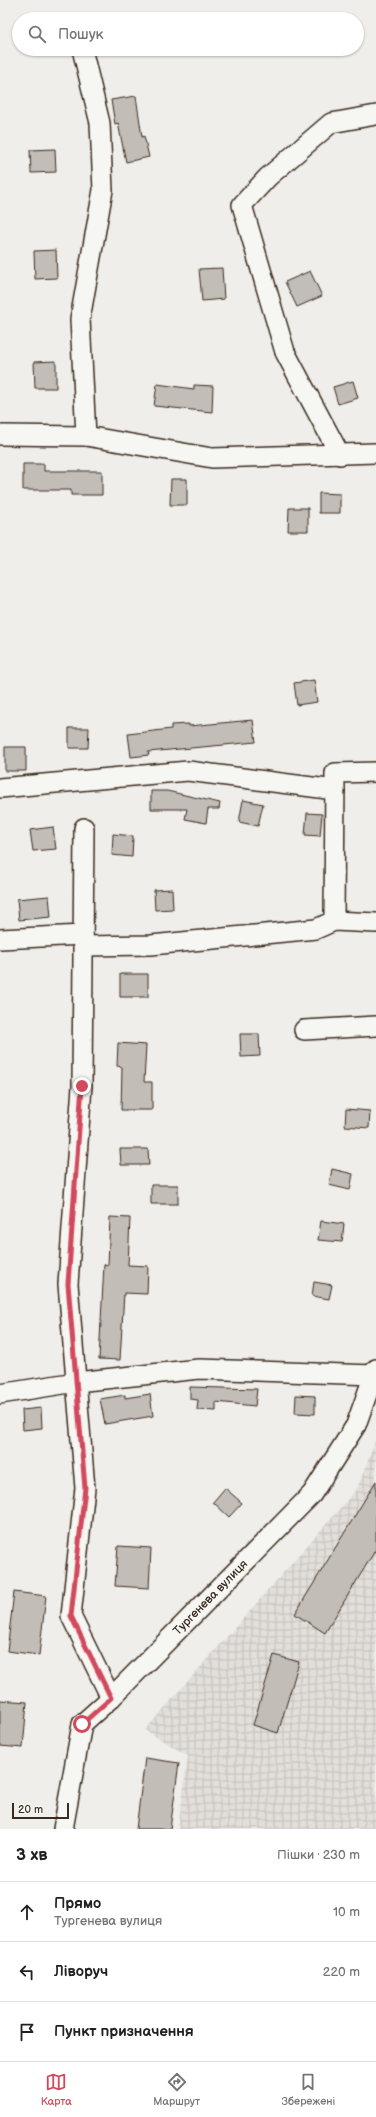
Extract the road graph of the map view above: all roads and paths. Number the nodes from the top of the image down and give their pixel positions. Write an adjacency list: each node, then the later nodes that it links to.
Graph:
1 (84, 56): 4 (street)
2 (376, 115): 6 (street)
3 (0, 435): 4 (street)
4 (86, 436): 6 (street)
5 (376, 453): 6 (street)
6 (340, 455)
7 (376, 772): 9 (street)
8 (0, 788): 9 (street)
9 (335, 790): 11 (street)
10 (84, 828): 14 (street)
11 (334, 921): 12 (street); 14 (street)
12 (376, 923)
13 (0, 939): 14 (street)
14 (83, 940): 18 (street)
15 (376, 1026): 16 (street)
16 (304, 1030)
17 (375, 1372): 18 (street); 20 (street, Тургенева вулиця)
18 (76, 1382): 19 (street); 20 (street)
19 (0, 1394)
20 (111, 1698): 21 (street, Тургенева вулиця)
21 (63, 1829)

